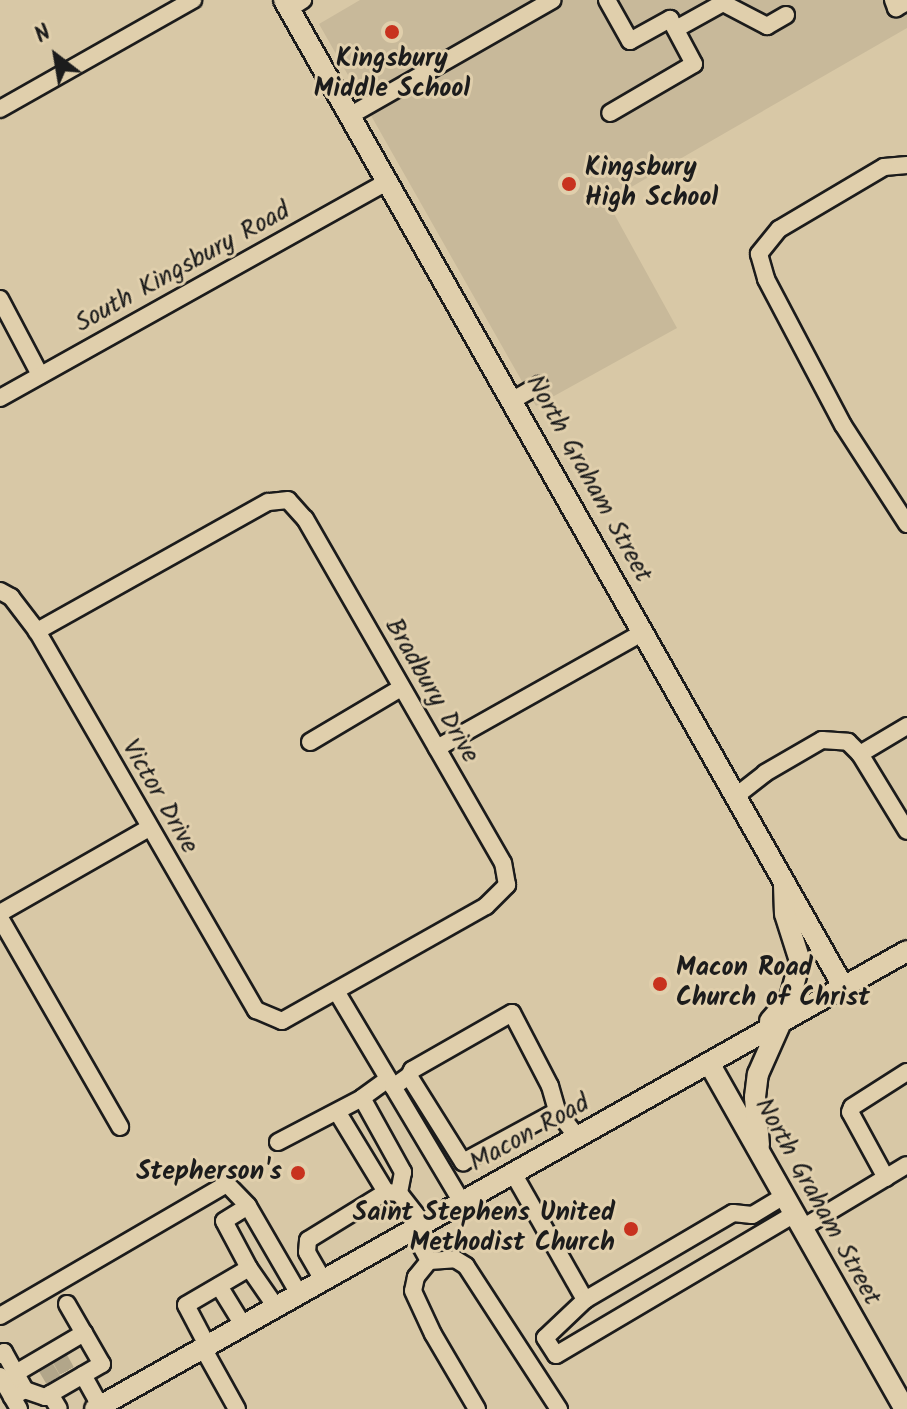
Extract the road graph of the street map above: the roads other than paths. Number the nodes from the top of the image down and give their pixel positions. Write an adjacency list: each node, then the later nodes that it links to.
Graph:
1 (193, 0): 9 (street)
2 (553, 0): 11 (street)
3 (607, 0): 8 (street)
4 (893, 0): 5 (street)
5 (907, 2)
6 (292, 3): 11 (main road, North Graham Street)
7 (786, 15): 8 (street)
8 (676, 29): 10 (street)
9 (0, 109)
10 (610, 113)
11 (351, 115): 13 (main road, North Graham Street)
12 (907, 165): 19 (street)
13 (389, 181): 15 (street, South Kingsbury Road); 18 (main road, North Graham Street)
14 (0, 299): 15 (street)
15 (40, 375): 17 (street, South Kingsbury Road)
16 (539, 385): 18 (street)
17 (0, 398)
18 (513, 400): 22 (main road, North Graham Street)
19 (907, 524)
20 (0, 591): 21 (street, Victor Drive)
21 (37, 631): 23 (street, Bradbury Drive); 29 (street, Victor Drive)
22 (644, 632): 26 (street); 28 (main road, North Graham Street)
23 (401, 688): 25 (street); 26 (street, Bradbury Drive)
24 (907, 726): 27 (street)
25 (310, 742)
26 (437, 748): 35 (street, Bradbury Drive)
27 (860, 754): 28 (street); 30 (street)
28 (736, 796): 31 (main road, North Graham Street)
29 (149, 828): 32 (street); 35 (street, Victor Drive)
30 (907, 831)
31 (784, 881): 34 (main road, North Graham Street); 37 (main road)
32 (0, 916): 45 (street)
33 (905, 958): 34 (main road, Macon Road)
34 (843, 986): 36 (main road, Macon Road)
35 (336, 991): 41 (street)
36 (781, 1022): 37 (main road, Macon Road); 48 (main road)
37 (759, 1034): 38 (main road, Macon Road)
38 (709, 1063): 46 (main road, Macon Road); 48 (main road, North Graham Street)
39 (907, 1072): 51 (street)
40 (409, 1076): 41 (street); 43 (street); 43 (street)
41 (391, 1083): 42 (street); 53 (street)
42 (362, 1098): 44 (street); 52 (street)
43 (557, 1111): 46 (street)
44 (338, 1113): 47 (street); 52 (street)
45 (120, 1127)
46 (577, 1137): 50 (main road, Macon Road)
47 (278, 1142)
48 (759, 1153): 55 (main road, North Graham Street)
49 (907, 1165): 51 (street)
50 (513, 1173): 53 (main road, Macon Road); 62 (street)
51 (886, 1178): 55 (street)
52 (393, 1192): 56 (street); 59 (street)
53 (462, 1202): 56 (main road, Macon Road)
54 (248, 1206): 58 (street); 61 (street); 65 (street)
55 (793, 1213): 62 (street); 62 (street); 73 (main road, North Graham Street)
56 (418, 1227): 57 (street); 59 (main road, Macon Road)
57 (429, 1261): 75 (street); 76 (street)
58 (249, 1268): 60 (street); 64 (street)
59 (323, 1280): 61 (main road, Macon Road)
60 (219, 1286): 66 (street); 68 (street)
61 (299, 1294): 64 (main road, Macon Road)
62 (585, 1300)
63 (67, 1304): 67 (street)
64 (276, 1307): 66 (main road, Macon Road)
65 (0, 1316)
66 (243, 1325): 68 (main road, Macon Road)
67 (84, 1333): 70 (street); 71 (street)
68 (205, 1346): 72 (main road, Macon Road); 74 (street)
69 (0, 1355): 71 (street)
70 (64, 1386): 71 (street); 72 (street)
71 (11, 1389)
72 (98, 1408)
73 (902, 1408)
74 (237, 1409)
75 (477, 1409)
76 (559, 1409)

